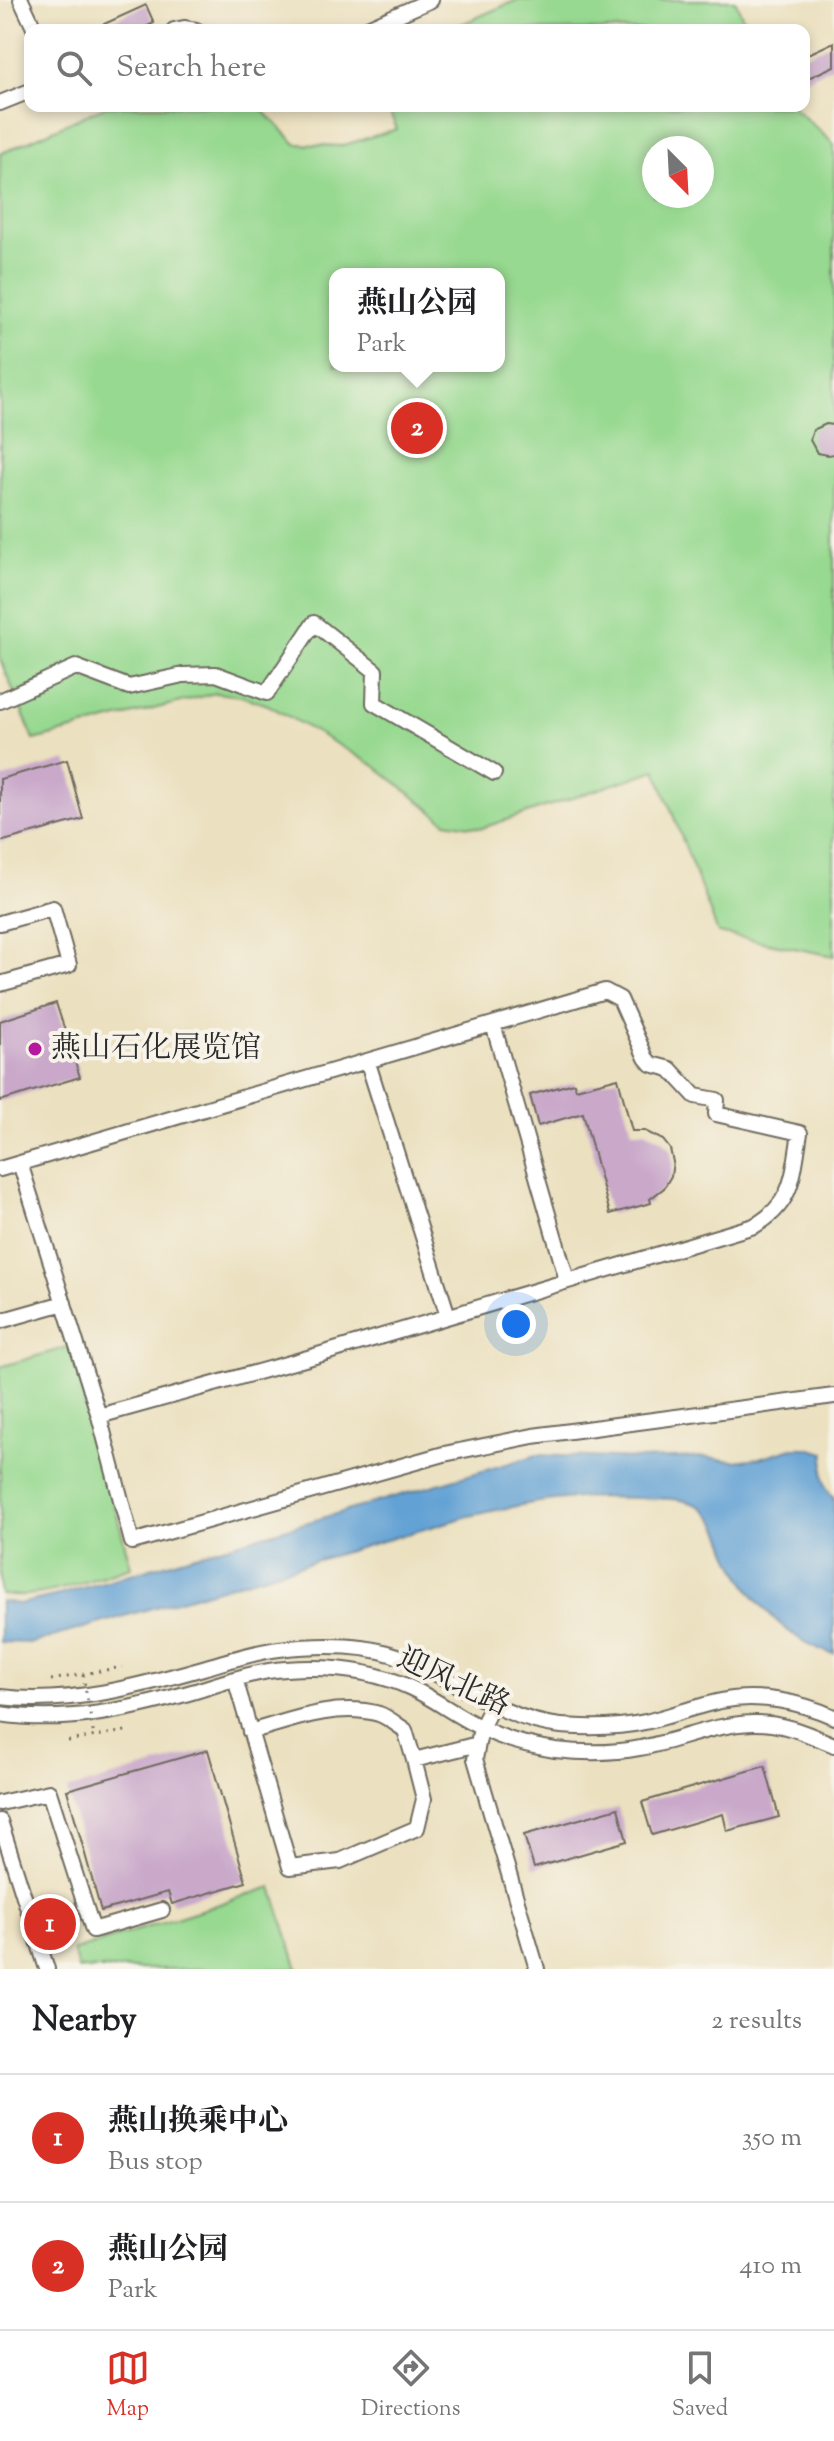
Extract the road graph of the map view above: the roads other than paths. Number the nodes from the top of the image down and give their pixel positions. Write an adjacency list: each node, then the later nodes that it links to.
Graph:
1 (21, 0): 3 (street)
2 (431, 0): 4 (street)
3 (32, 24)
4 (377, 24)
5 (24, 93): 6 (street)
6 (0, 103)
7 (0, 701): 8 (street)
8 (494, 773)
9 (0, 923): 10 (street)
10 (0, 984)
11 (493, 1024): 12 (street); 15 (street); 15 (street)
12 (368, 1063): 13 (street); 17 (street)
13 (20, 1163): 14 (street); 16 (street)
14 (0, 1169)
15 (567, 1280): 17 (street)
16 (64, 1303): 18 (street); 20 (street)
17 (448, 1316): 20 (street)
18 (0, 1321)
19 (834, 1396): 20 (street)
20 (99, 1416)
21 (235, 1679): 24 (street, 迎风北路); 26 (street, 迎风北路); 28 (street)
22 (0, 1697): 23 (street, 迎风北路)
23 (492, 1706): 25 (street, 迎风北路); 26 (street)
24 (0, 1714)
25 (832, 1716): 27 (street)
26 (481, 1728): 29 (street); 30 (street, 迎风北路)
27 (834, 1731)
28 (250, 1732): 31 (street); 31 (street)
29 (478, 1744): 31 (street); 36 (street)
30 (834, 1745)
31 (414, 1760)
32 (0, 1803): 34 (street)
33 (0, 1821): 35 (street)
34 (162, 1910)
35 (47, 1969)
36 (537, 1969)

